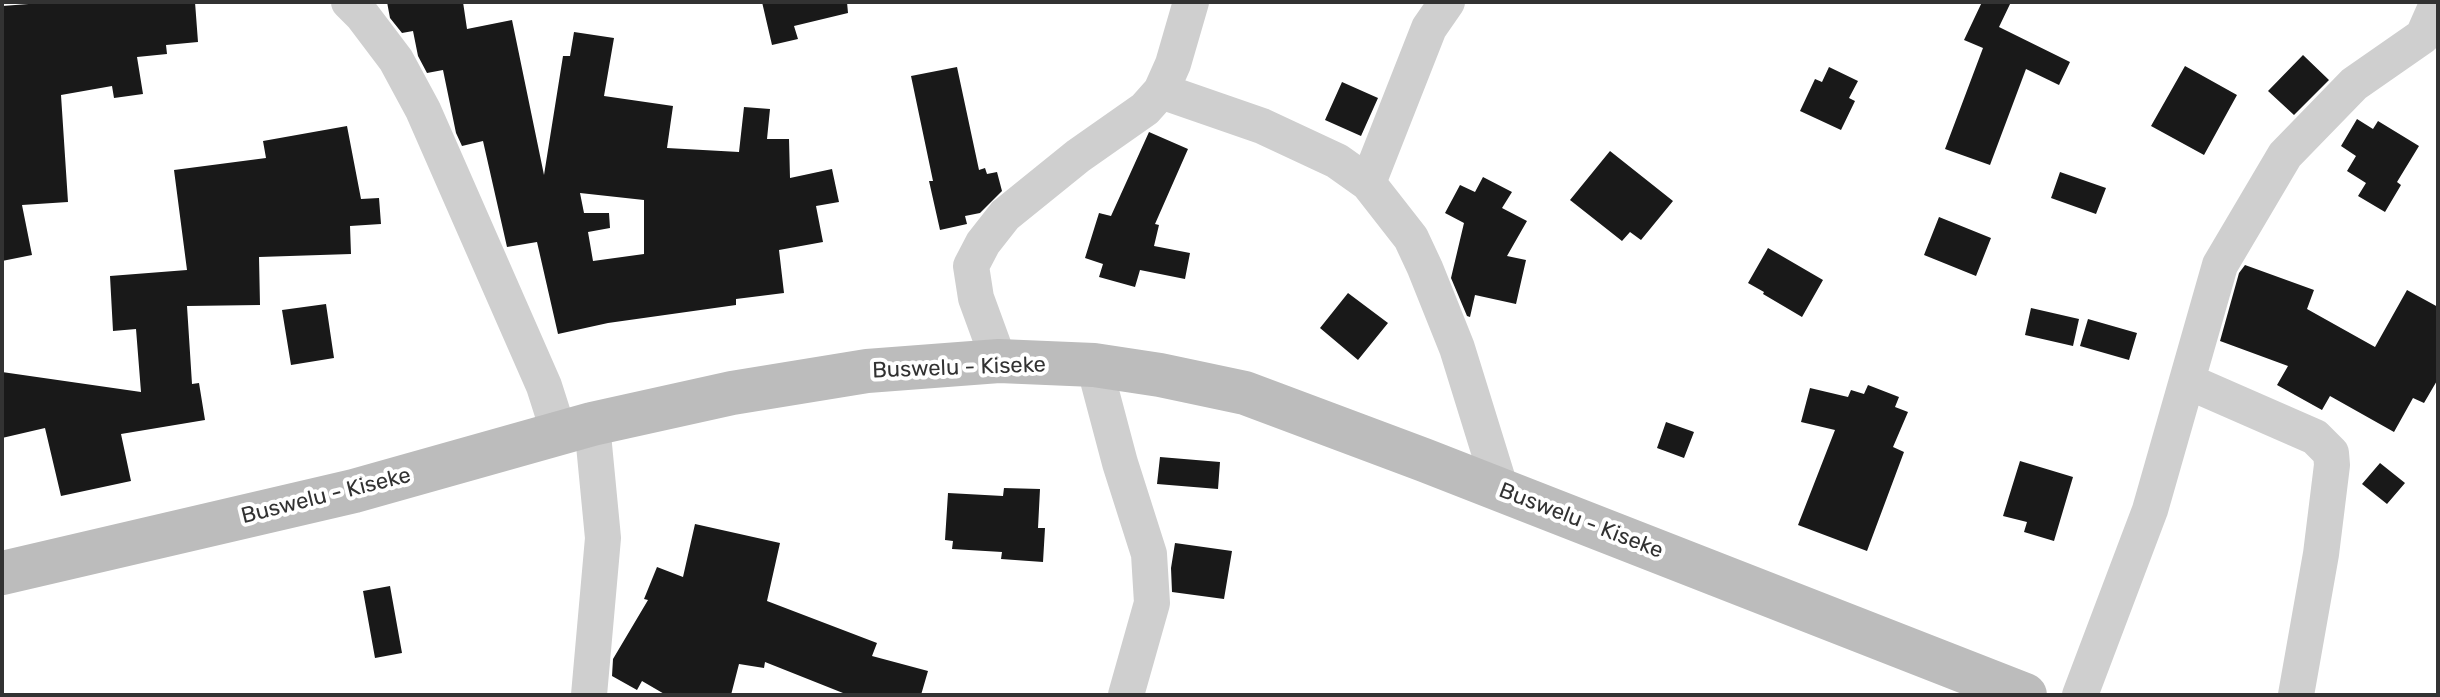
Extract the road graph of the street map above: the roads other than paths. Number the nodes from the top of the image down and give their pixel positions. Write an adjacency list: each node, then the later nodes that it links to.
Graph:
1 (349, 2): 10 (street)
2 (1191, 2): 5 (street)
3 (1447, 2): 6 (street)
4 (2438, 2): 9 (street)
5 (1161, 91): 6 (street); 7 (street)
6 (1368, 183): 11 (street)
7 (999, 361): 8 (main road, Buswelu - Kiseke); 10 (main road, Buswelu - Kiseke)
8 (1094, 365): 11 (main road, Buswelu - Kiseke); 14 (street)
9 (2187, 381): 16 (street); 17 (street)
10 (575, 428): 12 (main road, Buswelu - Kiseke); 13 (street)
11 (1501, 490): 15 (main road, Buswelu - Kiseke)
12 (2, 573)
13 (589, 695)
14 (1126, 695)
15 (2025, 695)
16 (2080, 695)
17 (2296, 695)

